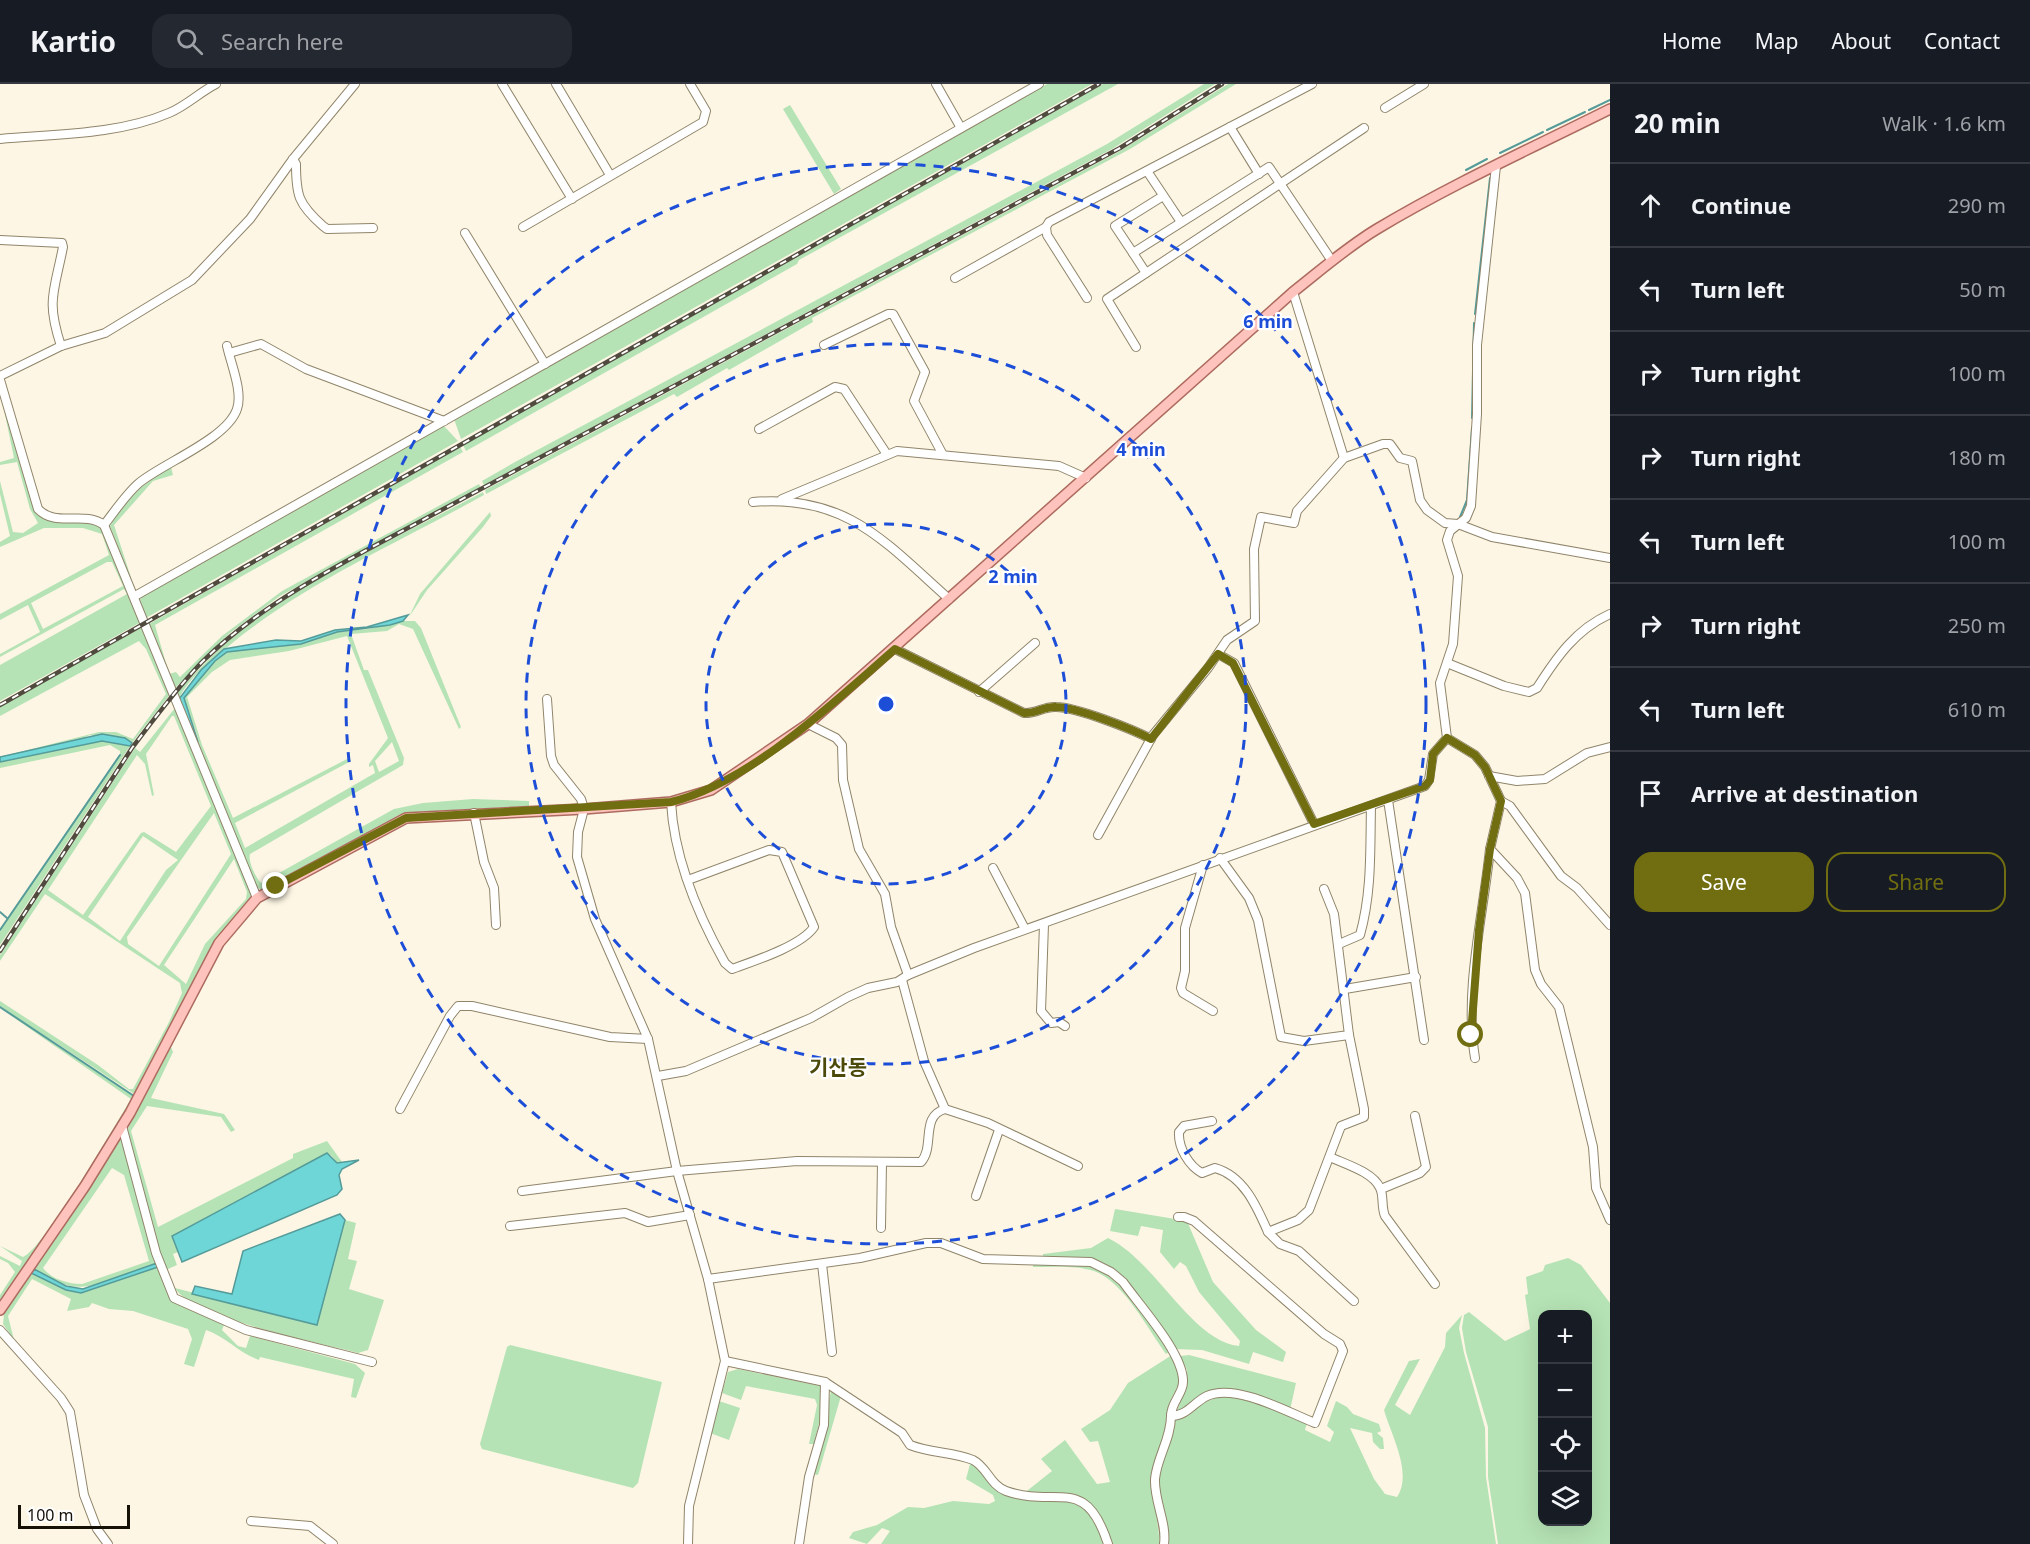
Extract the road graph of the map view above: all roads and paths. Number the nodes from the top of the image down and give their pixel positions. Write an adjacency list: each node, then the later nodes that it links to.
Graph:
1 (216, 84): 15 (street)
2 (355, 84): 16 (street)
3 (502, 84): 23 (street)
4 (556, 84): 20 (street)
5 (690, 84): 20 (street)
6 (936, 84): 13 (street)
7 (1039, 84): 13 (street)
8 (1312, 84): 12 (street)
9 (1424, 84): 10 (street)
10 (1385, 108)
11 (1610, 109): 17 (main road)
12 (1230, 127): 18 (street); 19 (street)
13 (961, 128): 39 (street)
14 (1364, 128): 21 (street)
15 (0, 139)
16 (293, 159): 27 (street); 37 (street)
17 (1496, 166): 31 (main road); 49 (street)
18 (1147, 171): 22 (street); 26 (street)
19 (1259, 174): 21 (street); 24 (street)
20 (610, 175): 23 (street)
21 (1281, 185): 31 (street); 32 (street)
22 (1163, 196): 24 (street); 30 (street)
23 (572, 199): 25 (street)
24 (1181, 222): 30 (street)
25 (523, 227)
26 (1046, 227): 33 (street); 35 (street)
27 (373, 228)
28 (465, 233): 39 (street)
29 (0, 240): 37 (street)
30 (1133, 253): 32 (street)
31 (1332, 261): 34 (main road)
32 (1146, 273): 38 (street)
33 (955, 278)
34 (1293, 292): 45 (street); 46 (main road)
35 (1086, 298)
36 (824, 345): 44 (street)
37 (61, 346): 40 (street)
38 (1136, 347)
39 (545, 364): 41 (street)
40 (0, 378): 50 (street)
41 (444, 421): 50 (street); 52 (street)
42 (759, 429): 43 (street)
43 (886, 453): 44 (street); 47 (street)
44 (943, 455): 46 (street)
45 (1344, 458): 49 (street); 57 (street)
46 (1086, 478): 53 (main road)
47 (782, 499): 48 (street); 53 (street)
48 (753, 502)
49 (1458, 524): 51 (street); 58 (street)
50 (104, 525): 52 (street)
51 (1610, 558)
52 (135, 596): 80 (street)
53 (949, 599): 56 (main road)
54 (1610, 614): 58 (street)
55 (1035, 643): 59 (street)
56 (895, 649): 59 (street); 61 (main road)
57 (1218, 654): 63 (street); 72 (street)
58 (1446, 663): 62 (street)
59 (979, 692): 63 (street)
60 (547, 699): 70 (street)
61 (808, 724): 68 (main road); 86 (street)
62 (1447, 738): 65 (street); 66 (street)
63 (1151, 739): 73 (street)
64 (1610, 747): 65 (street)
65 (1489, 776): 67 (street)
66 (1388, 800): 69 (street); 87 (street)
67 (1501, 801): 74 (street); 83 (street)
68 (671, 802): 70 (main road); 78 (street)
69 (1371, 806): 72 (street); 85 (street)
70 (584, 809): 71 (main road); 92 (street)
71 (474, 813): 80 (main road); 82 (street)
72 (1314, 824): 75 (street)
73 (1098, 835)
74 (1490, 849): 94 (street); 111 (street)
75 (1220, 858): 76 (street); 91 (street)
76 (1203, 865): 81 (street); 89 (street)
77 (993, 868): 84 (street)
78 (688, 880): 78 (street)
79 (1324, 889): 85 (street)
80 (257, 898): 100 (main road)
81 (1044, 924): 84 (street); 90 (street)
82 (496, 925)
83 (1610, 925)
84 (1025, 929): 86 (street)
85 (1339, 944): 88 (street)
86 (905, 977): 95 (street); 97 (street)
87 (1416, 977): 88 (street); 93 (street)
88 (1345, 989): 91 (street)
89 (1213, 1011)
90 (1065, 1026)
91 (1349, 1035): 102 (street)
92 (648, 1039): 95 (street); 96 (street)
93 (1424, 1040)
94 (1474, 1058)
95 (658, 1076): 105 (street)
96 (400, 1109)
97 (945, 1109): 101 (street); 103 (street)
98 (1415, 1116): 106 (street)
99 (1212, 1121): 114 (street)
100 (122, 1126): 119 (main road); 123 (street)
101 (999, 1130): 104 (street); 108 (street)
102 (1330, 1157): 106 (street); 114 (street)
103 (882, 1162): 105 (street); 113 (street)
104 (1078, 1166)
105 (677, 1171): 107 (street); 109 (street)
106 (1381, 1189): 117 (street)
107 (522, 1191)
108 (976, 1196)
109 (690, 1215): 112 (street); 116 (street)
110 (1178, 1217): 125 (street)
111 (1610, 1220)
112 (510, 1226)
113 (881, 1228)
114 (1268, 1232): 118 (street)
115 (822, 1264): 116 (street); 121 (street); 125 (street)
116 (708, 1279): 122 (street)
117 (1435, 1284)
118 (1354, 1301)
119 (0, 1310)
120 (0, 1330): 127 (street)
121 (832, 1352)
122 (724, 1361): 124 (street); 129 (street)
123 (372, 1362)
124 (825, 1382): 130 (street); 131 (street)
125 (1171, 1416): 132 (street)
126 (252, 1521): 128 (street)
127 (108, 1544)
128 (333, 1544)
129 (688, 1544)
130 (800, 1544)
131 (1108, 1544)
132 (1164, 1544)

